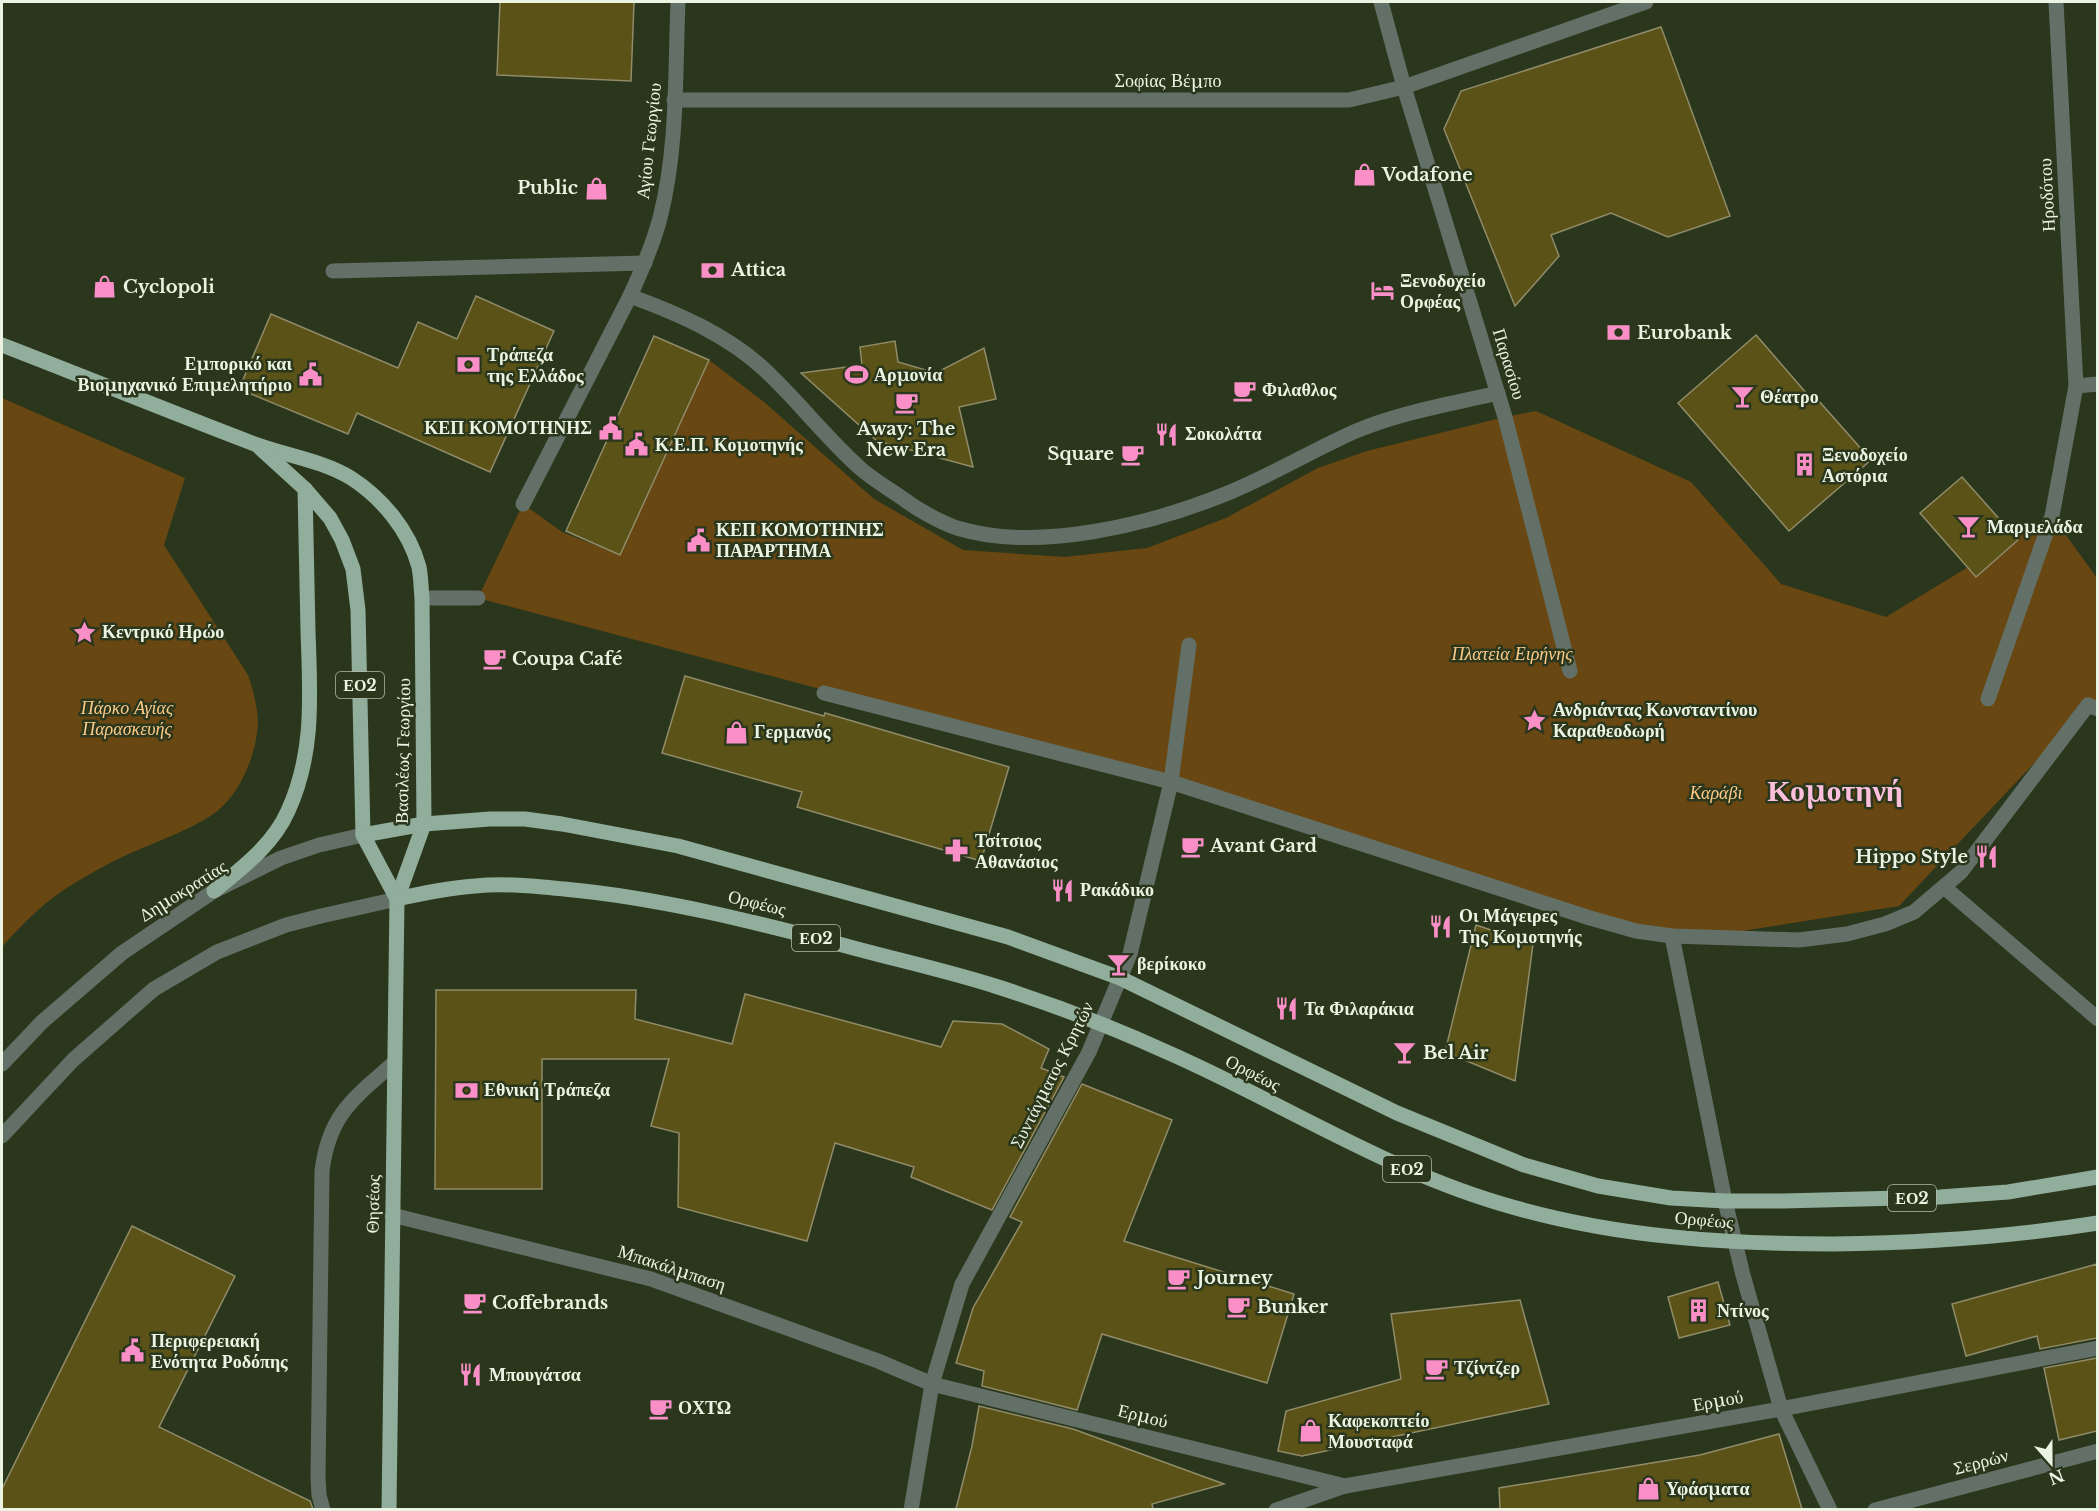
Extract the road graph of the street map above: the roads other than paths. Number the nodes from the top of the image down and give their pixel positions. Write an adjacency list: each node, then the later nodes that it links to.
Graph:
1 (678, 2): 6 (street, Αγίου Γεωργίου)
2 (1381, 2): 5 (street, Παρασίου)
3 (1646, 2): 5 (street, Σοφίας Βέμπο)
4 (2056, 2): 12 (street, Ηροδότου)
5 (1404, 87): 6 (street, Σοφίας Βέμπο); 13 (street, Παρασίου)
6 (674, 100): 7 (street, Αγίου Γεωργίου)
7 (645, 263): 8 (street); 9 (street, Αγίου Γεωργίου)
8 (333, 271)
9 (630, 296): 13 (street); 16 (street, Αγίου Γεωργίου)
10 (2, 345): 14 (main road, Βασιλέως Γεωργίου / ΕΟ2)
11 (2097, 384): 12 (street)
12 (2076, 386): 22 (street, Ηροδότου)
13 (1498, 393): 20 (street, Παρασίου)
14 (256, 444): 15 (main road, Βασιλέως Γεωργίου / ΕΟ2); 17 (main road, Βασιλέως Γεωργίου / ΕΟ2)
15 (305, 489): 26 (main road, Βασιλέως Γεωργίου / ΕΟ2); 28 (main road)
16 (523, 504)
17 (423, 598): 18 (street); 25 (main road, Βασιλέως Γεωργίου / ΕΟ2)
18 (478, 598)
19 (1190, 645): 24 (street, Συντάγματος Κρητών)
20 (1570, 671)
21 (824, 693): 24 (street)
22 (1988, 699)
23 (2097, 709): 27 (street)
24 (1171, 782): 30 (street); 31 (street, Συντάγματος Κρητών)
25 (424, 824): 26 (main road, Δημοκρατίας / ΕΟ2); 29 (main road, Βασιλέως Γεωργίου / ΕΟ2); 31 (main road, Ορφέως / ΕΟ2)
26 (363, 835): 28 (street, Δημοκρατίας); 29 (main road, Βασιλέως Γεωργίου / ΕΟ2)
27 (1944, 887): 30 (street); 32 (street)
28 (214, 891): 35 (street, Δημοκρατίας)
29 (397, 899): 33 (main road, Ορφέως / ΕΟ2); 34 (main road, Θησέως); 36 (street)
30 (1672, 936): 38 (street)
31 (1120, 978): 33 (street, Συντάγματος Κρητών); 38 (main road, Ορφέως / ΕΟ2)
32 (2097, 1019)
33 (1102, 1024): 41 (main road, Ορφέως / ΕΟ2); 43 (street, Συντάγματος Κρητών)
34 (395, 1062): 39 (main road, Θησέως); 47 (street)
35 (2, 1064)
36 (2, 1136)
37 (2097, 1178): 38 (main road, Ορφέως / ΕΟ2)
38 (1725, 1201): 41 (street)
39 (392, 1215): 43 (street, Μπακάλμπαση); 48 (main road, Θησέως)
40 (2097, 1223): 41 (main road, Ορφέως / ΕΟ2)
41 (1734, 1242): 44 (street)
42 (2097, 1348): 44 (street, Ερμού)
43 (932, 1384): 46 (street, Ερμού); 49 (street, Συντάγματος Κρητών)
44 (1781, 1409): 46 (street, Ερμού); 51 (street)
45 (2097, 1451): 52 (street, Σερρών)
46 (1345, 1486): 50 (street, Ερμού)
47 (323, 1509)
48 (389, 1509)
49 (911, 1509)
50 (1276, 1509)
51 (1830, 1509)
52 (1875, 1509)

